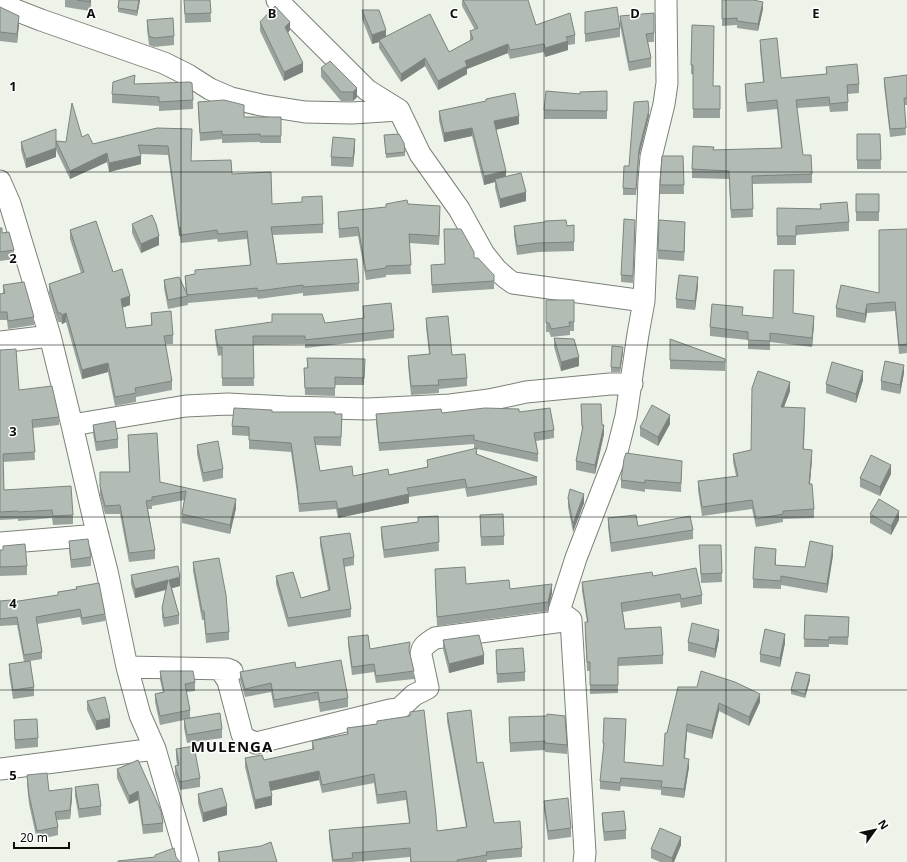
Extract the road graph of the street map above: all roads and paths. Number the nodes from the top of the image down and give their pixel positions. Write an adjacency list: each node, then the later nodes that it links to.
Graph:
1 (277, 0): 4 (street)
2 (666, 0): 7 (street)
3 (0, 4): 4 (street)
4 (399, 110): 7 (street)
5 (0, 181): 6 (street)
6 (5, 205): 8 (street)
7 (644, 300): 10 (street)
8 (50, 336): 9 (street); 11 (street)
9 (0, 342)
10 (632, 384): 11 (street); 14 (street)
11 (72, 425): 12 (street)
12 (98, 535): 13 (street); 15 (street)
13 (0, 543)
14 (571, 620): 15 (street); 19 (street)
15 (127, 667): 16 (street)
16 (155, 749): 17 (street); 18 (street)
17 (0, 769)
18 (188, 862)
19 (584, 862)

